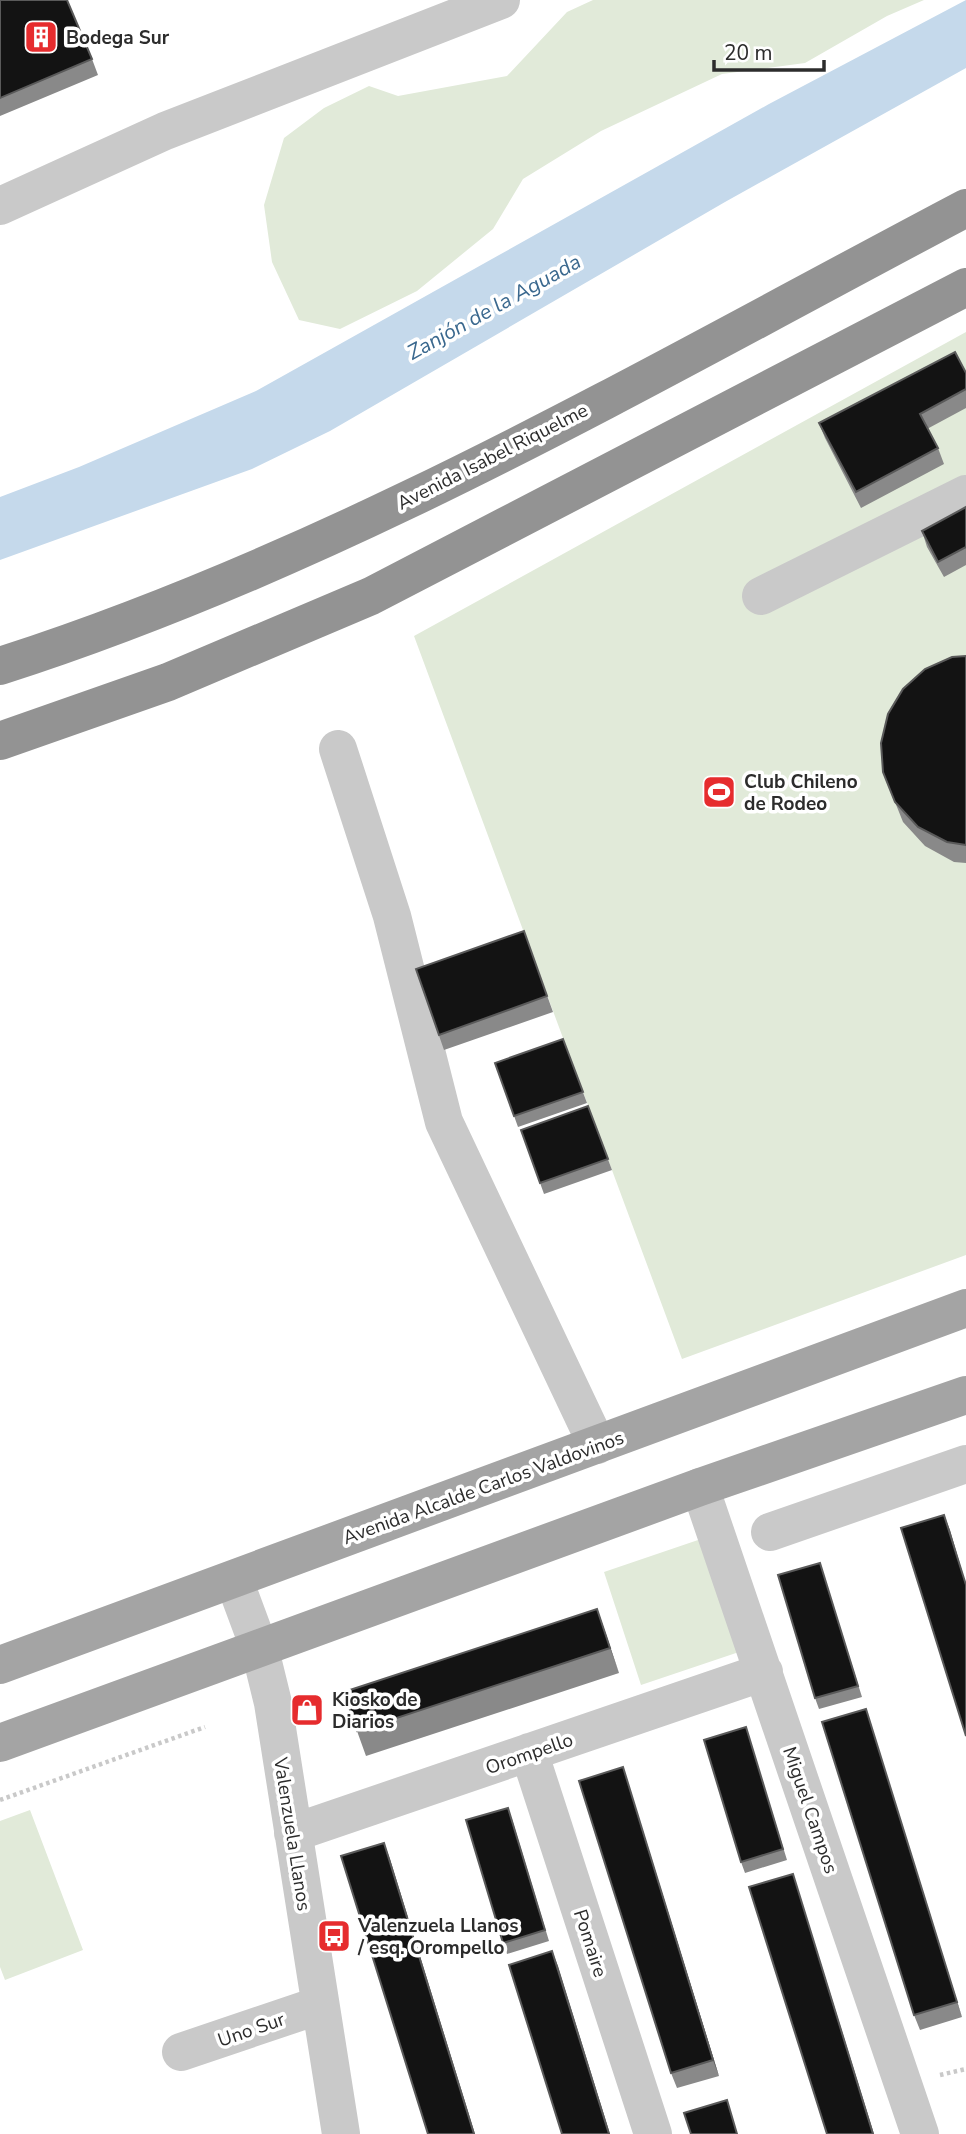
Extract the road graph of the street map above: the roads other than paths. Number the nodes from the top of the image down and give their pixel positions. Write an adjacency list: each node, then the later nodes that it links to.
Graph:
1 (501, 0): 2 (street)
2 (0, 206)
3 (966, 208): 7 (highway, Avenida Isabel Riquelme)
4 (966, 287): 8 (highway)
5 (966, 494): 6 (street)
6 (761, 596)
7 (0, 666)
8 (0, 741)
9 (338, 750): 12 (street)
10 (966, 1308): 12 (main road, Avenida Alcalde Carlos Valdovinos)
11 (966, 1395): 14 (main road)
12 (597, 1445): 16 (main road, Avenida Alcalde Carlos Valdovinos)
13 (966, 1464): 15 (street)
14 (700, 1487): 17 (main road); 19 (street, Miguel Campos)
15 (769, 1532)
16 (234, 1580): 17 (street, Valenzuela Llanos); 18 (main road, Avenida Alcalde Carlos Valdovinos)
17 (260, 1650): 20 (main road); 22 (street, Valenzuela Llanos)
18 (0, 1665)
19 (764, 1672): 21 (street, Orompello); 27 (street, Miguel Campos)
20 (0, 1743)
21 (529, 1752): 22 (street, Orompello); 26 (street, Pomaire)
22 (293, 1833): 23 (street, Valenzuela Llanos)
23 (320, 2005): 24 (street, Uno Sur); 25 (street, Valenzuela Llanos)
24 (181, 2052)
25 (341, 2134)
26 (653, 2134)
27 (920, 2134)

